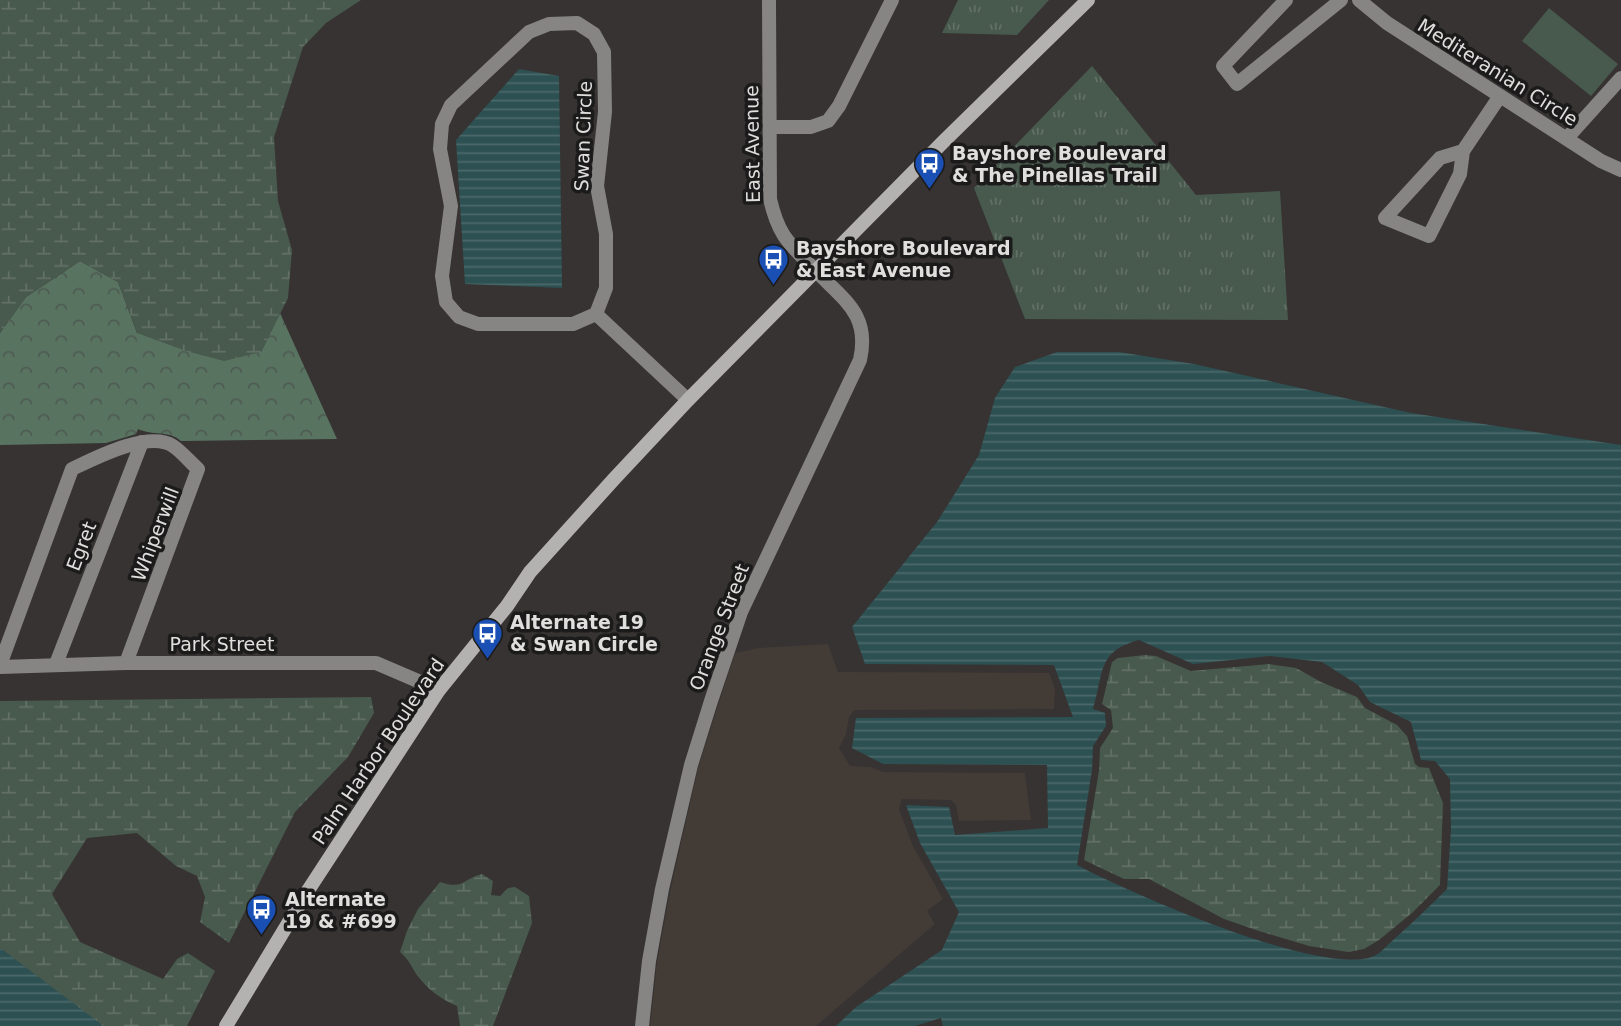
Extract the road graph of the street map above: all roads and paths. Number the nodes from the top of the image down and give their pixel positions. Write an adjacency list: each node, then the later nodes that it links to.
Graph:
1 (769, 0): 9 (street, East Avenue)
2 (892, 0): 9 (street)
3 (1088, 0): 13 (main road, Palm Harbor Boulevard)
4 (1286, 0): 5 (street)
5 (1341, 0)
6 (1359, 0): 8 (street, Mediteranian Circle)
7 (1621, 78): 10 (street)
8 (1500, 96): 10 (street, Mediteranian Circle); 11 (street)
9 (770, 127): 13 (street, East Avenue)
10 (1567, 138): 12 (street, Mediteranian Circle)
11 (1463, 151): 11 (street)
12 (1621, 170)
13 (817, 272): 15 (main road, Palm Harbor Boulevard); 22 (street, Orange Street)
14 (596, 314): 14 (street, Swan Circle); 15 (street)
15 (688, 400): 20 (main road, Palm Harbor Boulevard)
16 (142, 442): 17 (street, Whiperwill); 18 (street, Egret); 19 (street, Whiperwill)
17 (127, 663): 18 (street, Park Street); 20 (street, Park Street)
18 (56, 664): 19 (street, Park Street)
19 (0, 666)
20 (439, 690): 21 (main road, Palm Harbor Boulevard)
21 (226, 1026)
22 (642, 1026)

